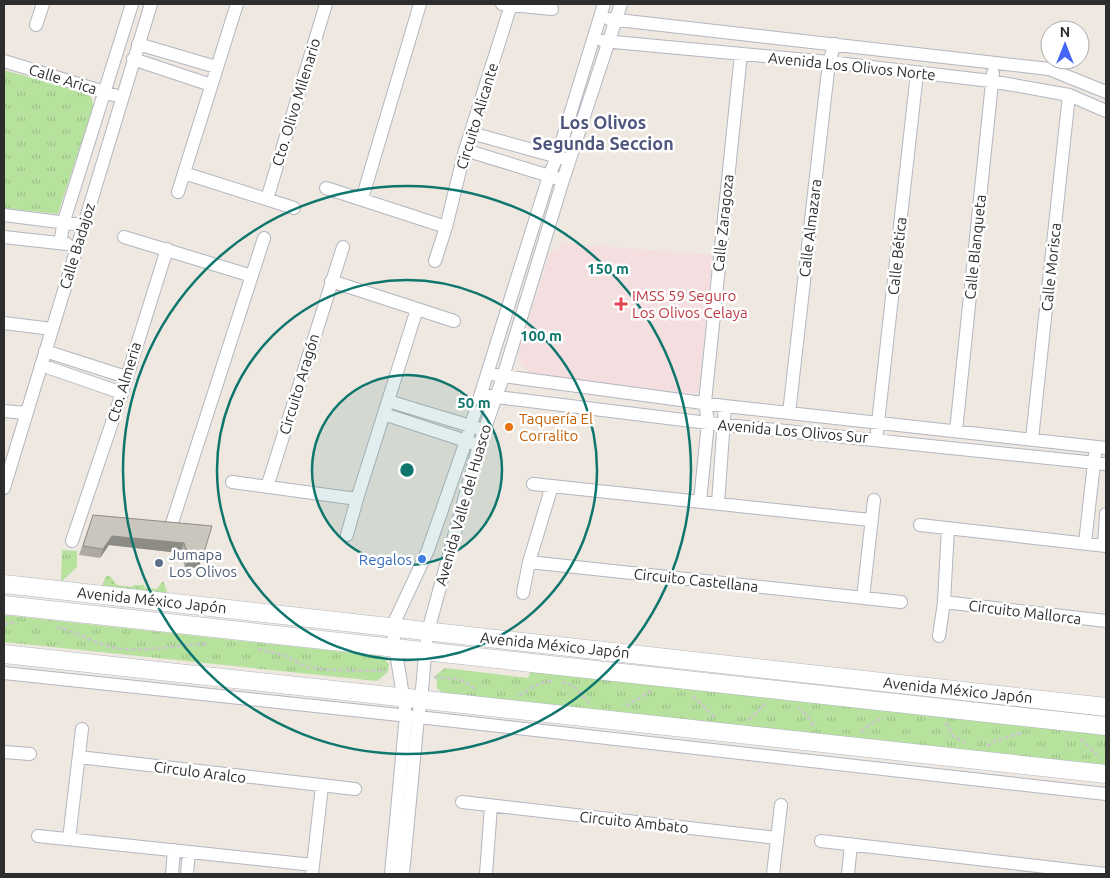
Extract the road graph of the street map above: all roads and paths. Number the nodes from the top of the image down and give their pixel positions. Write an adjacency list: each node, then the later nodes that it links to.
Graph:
1 (43, 4): 13 (street)
2 (132, 4): 27 (street, Calle Badajoz)
3 (151, 4): 16 (street, Calle Badajoz)
4 (237, 4): 23 (street)
5 (326, 4): 40 (street, Cto. Olivo Milenario)
6 (420, 4): 41 (street)
7 (506, 4): 10 (street, Circuito Alicante); 32 (street, Circuito Alicante)
8 (604, 4): 11 (street, Avenida Valle del Huasco)
9 (621, 4): 12 (street, Avenida Valle del Huasco)
10 (552, 9)
11 (599, 18): 12 (street, Avenida Los Olivos Norte); 14 (street, Avenida Valle del Huasco)
12 (616, 20): 15 (street, Avenida Valle del Huasco); 17 (street, Avenida Los Olivos Norte)
13 (36, 26)
14 (593, 40): 15 (street, Avenida Los Olivos Norte); 34 (street, Avenida Valle del Huasco)
15 (609, 42): 18 (street, Avenida Los Olivos Norte); 34 (street, Avenida Valle del Huasco)
16 (138, 44): 19 (street, Calle Badajoz); 23 (street)
17 (835, 44): 21 (street, Calle Almazara); 22 (street, Avenida Los Olivos Norte)
18 (741, 54): 21 (street, Avenida Los Olivos Norte); 70 (street, Calle Zaragoza)
19 (134, 59): 26 (street); 30 (street, Calle Badajoz)
20 (4, 60): 27 (street, Calle Arica)
21 (829, 62): 24 (street, Avenida Los Olivos Norte); 73 (street, Calle Almazara)
22 (996, 62): 25 (street, Calle Blanqueta); 28 (street, Avenida Los Olivos Norte)
23 (216, 67): 26 (street)
24 (917, 73): 25 (street, Avenida Los Olivos Norte); 77 (street, Calle Bética)
25 (992, 81): 29 (street, Avenida Los Olivos Norte); 81 (street, Calle Blanqueta)
26 (210, 85): 35 (street)
27 (105, 92): 30 (street, Calle Arica); 44 (street, Calle Badajoz)
28 (1106, 92)
29 (1069, 95): 31 (street, Avenida Los Olivos Norte); 83 (street, Calle Morisca)
30 (122, 97): 45 (street, Calle Badajoz)
31 (1106, 111)
32 (471, 133): 33 (street, Circuito Alicante); 34 (street)
33 (465, 150): 36 (street); 46 (street, Circuito Alicante)
34 (563, 158): 36 (street, Avenida Valle del Huasco); 37 (street, Avenida Valle del Huasco)
35 (184, 173): 39 (street); 40 (street)
36 (549, 176): 37 (street); 63 (street, Avenida Valle del Huasco)
37 (563, 180): 65 (street, Avenida Valle del Huasco)
38 (326, 188): 41 (street)
39 (178, 192)
40 (267, 199): 42 (street)
41 (362, 199): 46 (street)
42 (294, 208)
43 (4, 215): 44 (street)
44 (64, 221): 45 (street); 50 (street, Calle Badajoz)
45 (83, 224): 51 (street, Calle Badajoz)
46 (446, 227): 54 (street, Circuito Alicante)
47 (4, 237): 50 (street)
48 (124, 237): 53 (street)
49 (264, 238): 55 (street)
50 (60, 243): 51 (street)
51 (77, 245): 60 (street, Calle Badajoz)
52 (342, 247): 56 (street, Circuito Aragón)
53 (167, 249): 55 (street); 64 (street, Cto. Almeria)
54 (435, 262)
55 (252, 276): 99 (street)
56 (332, 281): 57 (street); 91 (street, Circuito Aragón)
57 (417, 309): 58 (street); 69 (street)
58 (454, 321)
59 (4, 323): 60 (street)
60 (52, 329): 61 (street, Calle Badajoz)
61 (45, 351): 62 (street, Calle Badajoz); 64 (street)
62 (41, 365): 66 (street); 74 (street, Calle Badajoz)
63 (488, 373): 65 (street, Avenida Los Olivos Sur); 67 (street, Avenida Valle del Huasco)
64 (126, 377): 66 (street, Cto. Almeria)
65 (503, 377): 68 (street, Avenida Valle del Huasco); 70 (street, Avenida Los Olivos Sur)
66 (122, 393): 103 (street, Cto. Almeria)
67 (481, 394): 68 (street, Avenida Los Olivos Sur); 79 (street, Avenida Valle del Huasco)
68 (495, 398): 76 (street, Avenida Los Olivos Sur); 80 (street, Avenida Valle del Huasco)
69 (388, 401): 75 (street); 79 (street)
70 (705, 402): 71 (street, Avenida Los Olivos Sur); 76 (street, Calle Zaragoza)
71 (725, 406): 73 (street, Avenida Los Olivos Sur); 78 (street)
72 (4, 411): 74 (street)
73 (789, 412): 77 (street, Avenida Los Olivos Sur)
74 (26, 413): 92 (street, Calle Badajoz)
75 (384, 414): 84 (street); 93 (street)
76 (708, 423): 78 (street, Avenida Los Olivos Sur); 95 (street)
77 (878, 423): 81 (street, Avenida Los Olivos Sur); 82 (street, Calle Bética)
78 (725, 424): 82 (street, Avenida Los Olivos Sur); 96 (street)
79 (471, 426): 80 (street); 84 (street, Avenida Valle del Huasco)
80 (484, 431): 85 (street, Avenida Valle del Huasco)
81 (956, 431): 83 (street, Avenida Los Olivos Sur)
82 (876, 439): 87 (street, Avenida Los Olivos Sur)
83 (1032, 439): 86 (street, Avenida Los Olivos Sur)
84 (466, 441): 85 (street); 119 (street, Avenida Valle del Huasco)
85 (480, 446): 120 (street, Avenida Valle del Huasco)
86 (1101, 447): 87 (street)
87 (1100, 463): 104 (street)
88 (232, 482): 91 (street)
89 (533, 484): 90 (street)
90 (552, 486): 95 (street); 106 (street)
91 (267, 487): 93 (street)
92 (4, 488)
93 (357, 498): 102 (street)
94 (874, 500): 98 (street)
95 (700, 501): 96 (street)
96 (718, 503): 98 (street)
97 (1106, 514): 105 (street)
98 (870, 520): 109 (street)
99 (189, 525)
100 (920, 525): 101 (street)
101 (948, 528): 104 (street); 111 (street)
102 (347, 535)
103 (72, 541)
104 (1085, 544): 105 (street)
105 (1105, 546)
106 (529, 562): 108 (street); 109 (street, Circuito Castellana)
107 (4, 584): 113 (street, Avenida México Japón)
108 (523, 593)
109 (863, 598): 110 (street, Circuito Castellana)
110 (901, 602)
111 (944, 602): 114 (street, Circuito Mallorca); 121 (street)
112 (4, 604): 118 (street, Avenida México Japón)
113 (201, 606): 118 (street); 119 (street, Avenida México Japón)
114 (1106, 621)
115 (24, 623): 116 (path)
116 (4, 624)
117 (49, 625): 122 (path)
118 (198, 626): 124 (street, Avenida México Japón)
119 (392, 627): 120 (street, Avenida México Japón); 124 (street, Avenida Valle del Huasco)
120 (428, 631): 125 (street, Avenida Valle del Huasco); 137 (street, Avenida México Japón)
121 (939, 636)
122 (210, 644)
123 (255, 648): 127 (path)
124 (394, 648): 125 (street, Avenida México Japón); 127 (street, Avenida Valle del Huasco)
125 (424, 652): 129 (street, Avenida Valle del Huasco); 144 (street, Avenida México Japón)
126 (4, 654): 138 (street)
127 (399, 672): 138 (street, Avenida Valle del Huasco)
128 (4, 673): 138 (street)
129 (423, 675): 131 (path); 138 (street, Avenida Valle del Huasco)
130 (653, 690): 139 (path)
131 (479, 694)
132 (688, 694): 141 (path)
133 (512, 698): 134 (path)
134 (590, 703)
135 (767, 703): 143 (path)
136 (795, 706): 145 (path)
137 (1106, 707)
138 (412, 708): 155 (street); 158 (street); 172 (street, Avenida Valle del Huasco); 173 (street, Avenida Valle del Huasco)
139 (620, 709)
140 (887, 716): 147 (path)
141 (718, 721)
142 (940, 722): 150 (path)
143 (746, 723)
144 (1106, 726)
145 (817, 728)
146 (82, 729): 154 (street)
147 (860, 733)
148 (1022, 733): 151 (path)
149 (1075, 736): 155 (path)
150 (968, 745)
151 (982, 750)
152 (4, 752): 153 (street)
153 (30, 754)
154 (78, 757): 156 (street, Circulo Aralco); 164 (street)
155 (1105, 768)
156 (322, 786): 157 (street, Circulo Aralco); 169 (street)
157 (355, 789)
158 (1106, 794)
159 (462, 802): 161 (street, Circuito Ambato)
160 (781, 805): 163 (street)
161 (491, 806): 163 (street, Circuito Ambato); 174 (street)
162 (38, 836): 164 (street)
163 (777, 838): 175 (street)
164 (69, 840): 167 (street)
165 (820, 840): 166 (street)
166 (851, 844): 176 (street); 177 (street)
167 (174, 850): 168 (street); 170 (street)
168 (189, 852): 169 (street); 171 (street)
169 (313, 870)
170 (172, 874)
171 (187, 874)
172 (391, 874)
173 (403, 874)
174 (486, 874)
175 (773, 874)
176 (848, 874)
177 (1106, 874)

